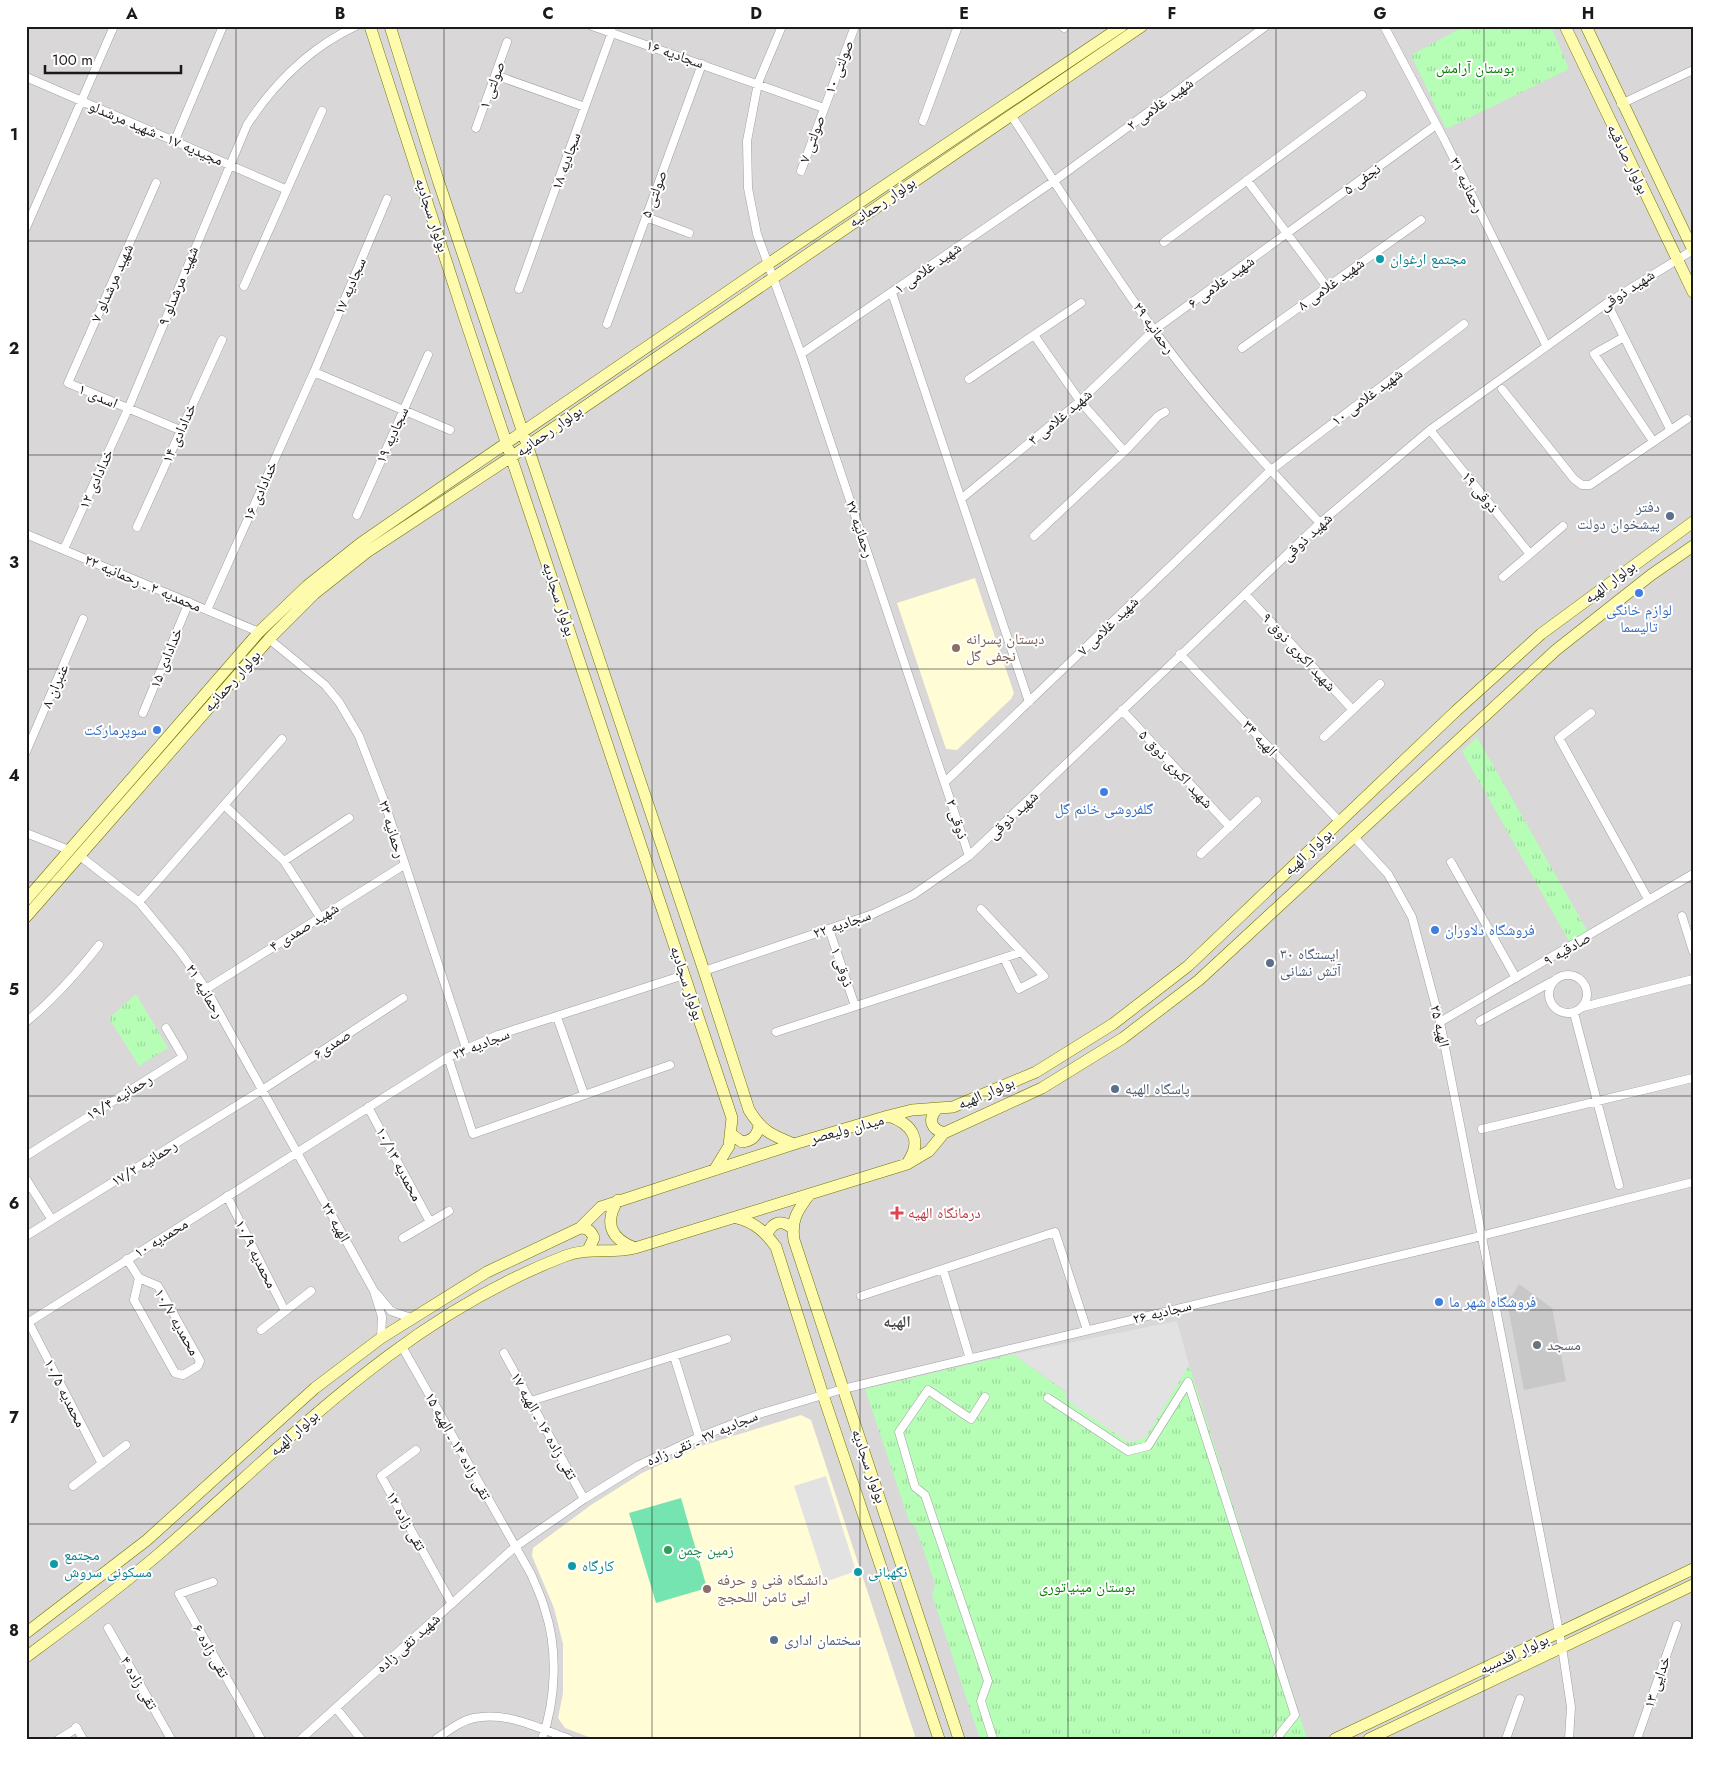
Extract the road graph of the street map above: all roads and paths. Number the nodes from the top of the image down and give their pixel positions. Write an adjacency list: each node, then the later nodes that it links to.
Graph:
1 (114, 26): 24 (street)
2 (223, 26): 33 (street)
3 (356, 26): 34 (street, شهید مرشدلو ۹)
4 (370, 26): 83 (main road, بولوار سجادیه)
5 (390, 26): 81 (main road, بولوار سجادیه)
6 (592, 26): 16 (street, سجادیه ۱۶)
7 (782, 26): 22 (street, رحمانیه ۲۷)
8 (855, 26): 27 (street, صولتی ۱۰)
9 (958, 26): 30 (street)
10 (1122, 26): 28 (main road, بولوار رحمانیه)
11 (1142, 26): 28 (main road, بولوار رحمانیه)
12 (1266, 26): 37 (street, شهید غلامی ۲)
13 (1384, 26): 31 (street, رحمانیه ۳۱)
14 (1565, 26): 48 (main road, بولوار صادقیه)
15 (1586, 26): 25 (main road, بولوار صادقیه)
16 (612, 32): 18 (street, سجادیه ۱۶); 26 (street, سجادیه ۱۸)
17 (508, 42): 20 (street, صولتی ۱)
18 (702, 64): 22 (street, سجادیه ۱۶); 41 (street, صولتی ۵)
19 (1693, 70): 25 (street)
20 (495, 75): 26 (street); 32 (street, صولتی ۱)
21 (26, 77): 24 (street, مجیدیه ۱۷ - شهید مرشدلو)
22 (758, 83): 27 (street, سجادیه ۱۶); 49 (street, رحمانیه ۲۷)
23 (1362, 95): 36 (street)
24 (81, 101): 33 (street, مجیدیه ۱۷ - شهید مرشدلو); 43 (street)
25 (1621, 104): 47 (main road, بولوار صادقیه)
26 (585, 107): 53 (street, سجادیه ۱۸)
27 (824, 108): 35 (street, صولتی ۷)
28 (1008, 110): 37 (street, رحمانیه ۲۹); 49 (main road, بولوار رحمانیه); 50 (main road, بولوار رحمانیه)
29 (322, 111): 39 (street)
30 (923, 121)
31 (1436, 125): 45 (street, نجفی ۵); 64 (street, رحمانیه ۳۱)
32 (476, 128)
33 (175, 140): 34 (street, مجیدیه ۱۷ - شهید مرشدلو)
34 (229, 163): 39 (street, مجیدیه ۱۷ - شهید مرشدلو); 73 (street, شهید مرشدلو ۹)
35 (800, 171)
36 (1247, 180): 45 (street); 46 (street)
37 (1054, 181): 55 (street, شهید غلامی ۱); 60 (street, رحمانیه ۲۹)
38 (156, 183): 70 (street, شهید مرشدلو ۷)
39 (285, 190): 51 (street)
40 (387, 199): 68 (street, سجادیه ۱۷)
41 (646, 218): 44 (street); 58 (street, صولتی ۵)
42 (1421, 220): 52 (street, شهید غلامی ۸)
43 (26, 228)
44 (689, 233)
45 (1287, 233): 52 (street); 60 (street, شهید غلامی ۶)
46 (1164, 242)
47 (1693, 250): 48 (street, شهید ذوقی)
48 (1677, 258): 54 (main road, بولوار صادقیه); 57 (street, شهید ذوقی)
49 (768, 264): 50 (street, رحمانیه ۲۷); 81 (main road, بولوار رحمانیه)
50 (773, 276): 67 (street, رحمانیه ۲۷); 84 (main road, بولوار رحمانیه)
51 (244, 286)
52 (1327, 287): 65 (street, شهید غلامی ۸)
53 (519, 289)
54 (1693, 292)
55 (892, 293): 67 (street, شهید غلامی ۱); 88 (street)
56 (1081, 303): 61 (street)
57 (1607, 303): 62 (street); 64 (street, شهید ذوقی)
58 (607, 324)
59 (1464, 324): 87 (street, شهید غلامی ۱۰)
60 (1154, 330): 72 (street, شهید غلامی ۳); 87 (street, رحمانیه ۲۹)
61 (1034, 335): 69 (street); 72 (street)
62 (1624, 336): 77 (street); 82 (street)
63 (222, 340): 78 (street, خدادادی ۱۴)
64 (1546, 345): 80 (street, شهید ذوقی)
65 (1242, 348)
66 (428, 354): 74 (street, سجادیه ۱۹)
67 (801, 354): 116 (street, رحمانیه ۲۷)
68 (314, 372): 74 (street); 102 (street, خدادادی ۱۶)
69 (969, 379)
70 (68, 383): 73 (street, اسدی ۱)
71 (1502, 389): 82 (street)
72 (1080, 402): 85 (street); 88 (street, شهید غلامی ۳)
73 (128, 409): 78 (street, اسدی ۱); 97 (street, خدادادی ۱۲)
74 (403, 410): 79 (street); 89 (street, سجادیه ۱۹)
75 (1165, 412): 85 (street)
76 (1687, 419): 77 (street)
77 (1670, 429): 82 (street)
78 (180, 430): 93 (street, خدادادی ۱۴)
79 (450, 430)
80 (1430, 430): 91 (street, شهید ذوقی); 98 (street, ذوقی ۱۹)
81 (524, 432): 83 (main road, بولوار رحمانیه); 84 (main road, بولوار سجادیه)
82 (1653, 441)
83 (507, 443): 86 (main road, بولوار سجادیه); 104 (main road, بولوار رحمانیه)
84 (528, 446): 86 (main road, بولوار رحمانیه); 143 (main road, بولوار سجادیه)
85 (1124, 451): 95 (street)
86 (511, 457): 105 (main road, بولوار رحمانیه); 144 (main road, بولوار سجادیه)
87 (1271, 470): 91 (street, رحمانیه ۲۹); 108 (street, شهید غلامی ۷)
88 (961, 499): 108 (street)
89 (357, 515)
90 (1693, 522): 120 (main road, بولوار الهیه)
91 (1320, 523): 100 (street, شهید ذوقی)
92 (1563, 526): 98 (street)
93 (137, 527)
94 (26, 534): 97 (street, محمدیه ۲ ـ رحمانیه ۲۲)
95 (1034, 536)
96 (1693, 546): 123 (main road, بولوار الهیه)
97 (64, 550): 101 (street, محمدیه ۲ ـ رحمانیه ۲۲)
98 (1530, 554): 99 (street)
99 (1503, 577)
100 (1245, 594): 106 (street, شهید ذوقی); 110 (street, شهید اکبری ذوق ۹)
101 (189, 602): 102 (street, محمدیه ۲ ـ رحمانیه ۲۲); 111 (street, خدادادی ۱۵)
102 (207, 610): 104 (street, محمدیه ۲ ـ رحمانیه ۲۲)
103 (83, 619): 115 (street, عنبران ۸)
104 (259, 632): 124 (main road, بولوار رحمانیه)
105 (269, 639): 124 (main road, بولوار رحمانیه); 129 (street, رحمانیه ۲۳)
106 (1180, 654): 109 (street, شهید ذوقی); 120 (street, الهیه ۳۴)
107 (1380, 684): 110 (street)
108 (1029, 702): 116 (street, شهید غلامی ۷)
109 (1122, 710): 121 (street, شهید اکبری ذوق ۵); 126 (street, شهید ذوقی)
110 (1353, 710): 113 (street)
111 (143, 713)
112 (1592, 713): 131 (street)
113 (1324, 737)
114 (282, 739): 118 (street)
115 (26, 752)
116 (945, 782): 126 (street, ذوقی ۲)
117 (1257, 802): 121 (street)
118 (224, 805): 127 (street); 133 (street)
119 (349, 818): 127 (street)
120 (1340, 822): 123 (main road); 167 (main road, بولوار الهیه)
121 (1230, 827): 125 (street)
122 (26, 833): 124 (street, رحمانیه ۲۱)
123 (1353, 836): 156 (street, الهیه ۲۵); 171 (main road, بولوار الهیه)
124 (75, 853): 132 (main road, بولوار رحمانیه); 133 (street, رحمانیه ۲۱); 136 (main road, بولوار رحمانیه)
125 (1201, 854)
126 (969, 856): 138 (street, سجادیه ۲۲)
127 (284, 861): 137 (street)
128 (1450, 862): 145 (street)
129 (404, 865): 137 (street, شهید صمدی ۴); 159 (street, رحمانیه ۲۳)
130 (1693, 874): 131 (street, صادقیه ۹)
131 (1648, 898): 145 (street, صادقیه ۹)
132 (26, 900)
133 (139, 902): 148 (street, رحمانیه ۲۱)
134 (981, 909): 141 (street)
135 (1682, 916): 140 (street)
136 (26, 917)
137 (320, 917): 148 (street, شهید صمدی ۴)
138 (829, 929): 143 (street, سجادیه ۲۲); 150 (street, ذوقی ۱)
139 (99, 945): 155 (street)
140 (1693, 951)
141 (1022, 952): 142 (street); 142 (street)
142 (1004, 958): 150 (street)
143 (704, 971): 169 (main road, بولوار سجادیه)
144 (684, 975): 153 (street, سجادیه ۲۳); 172 (main road, بولوار سجادیه)
145 (1516, 978): 156 (street, صادقیه ۹)
146 (1693, 979): 151 (street)
147 (1552, 981): 151 (street); 152 (street); 154 (street)
148 (206, 989): 163 (street, رحمانیه ۲۱)
149 (403, 998): 163 (street, صمدی۶)
150 (855, 1006): 158 (street)
151 (1583, 1007): 152 (street)
152 (1574, 1013): 165 (street)
153 (557, 1017): 159 (street, سجادیه ۲۳); 164 (street)
154 (1480, 1021)
155 (26, 1022)
156 (1440, 1022): 192 (street, الهیه ۲۵)
157 (166, 1028): 175 (street, رحمانیه ۱۹/۴)
158 (776, 1032)
159 (466, 1048): 160 (street, سجادیه ۲۳)
160 (448, 1057): 164 (street); 166 (street, سجادیه ۲۳)
161 (670, 1065): 164 (street)
162 (1693, 1078): 165 (street)
163 (262, 1090): 174 (street, رحمانیه ۲۱); 186 (street, رحمانیه ۱۷/۲)
164 (584, 1094)
165 (1595, 1100): 170 (street); 180 (street)
166 (368, 1107): 174 (street, سجادیه ۲۳); 187 (street, محمدیه ۱۰/۱۳)
167 (936, 1110): 168 (main road, بولوار الهیه); 171 (main road)
168 (888, 1116): 173 (main road, میدان ولیعصر); 176 (main road, میدان ولیعصر)
169 (758, 1126): 172 (main road); 173 (main road)
170 (1482, 1129)
171 (944, 1133): 176 (main road, بولوار الهیه)
172 (732, 1134): 177 (main road, بولوار سجادیه)
173 (794, 1144): 177 (main road, میدان ولیعصر)
174 (298, 1153): 181 (street, محمدیه ۱۰); 200 (street, الهیه ۲۲)
175 (26, 1156)
176 (906, 1164): 182 (main road)
177 (714, 1169): 183 (main road, میدان ولیعصر)
178 (26, 1178): 186 (street)
179 (1693, 1182): 192 (street, سجادیه ۲۶)
180 (1619, 1185)
181 (227, 1196): 196 (street, محمدیه ۱۰); 202 (street, محمدیه ۱۰/۹)
182 (809, 1196): 185 (main road); 189 (main road)
183 (618, 1200): 188 (main road, میدان ولیعصر); 194 (main road)
184 (449, 1211): 187 (street)
185 (735, 1218): 190 (main road, بولوار سجادیه); 194 (main road)
186 (52, 1220): 191 (street, رحمانیه ۱۷/۲)
187 (430, 1222): 193 (street)
188 (580, 1228): 195 (main road); 203 (main road, بولوار الهیه)
189 (792, 1228): 190 (main road); 213 (main road, بولوار سجادیه)
190 (767, 1235): 214 (main road, بولوار سجادیه)
191 (26, 1236)
192 (1481, 1236): 206 (street, سجادیه ۲۶); 231 (street, الهیه ۲۵)
193 (403, 1238)
194 (635, 1248): 195 (main road)
195 (588, 1250): 209 (main road, بولوار الهیه)
196 (127, 1259): 198 (street, محمدیه ۱۰/۷); 204 (street, محمدیه ۱۰)
197 (943, 1269): 201 (street); 206 (street); 212 (street)
198 (139, 1278): 198 (street, محمدیه ۱۰/۷)
199 (311, 1291): 202 (street)
200 (374, 1291): 203 (street); 207 (street)
201 (860, 1296)
202 (285, 1311): 205 (street)
203 (411, 1318): 207 (main road, بولوار الهیه)
204 (27, 1323): 221 (street, محمدیه ۱۰/۵)
205 (261, 1330)
206 (1087, 1330): 212 (street, سجادیه ۲۶)
207 (381, 1338): 232 (main road, بولوار الهیه)
208 (727, 1339): 211 (street)
209 (401, 1345): 224 (street, تقی زاده ۱۴ ـ الهیه ۱۵); 234 (main road, بولوار الهیه)
210 (504, 1353): 217 (street, تقی زاده ۱۶ ـ الهیه ۱۷)
211 (674, 1356): 217 (street); 218 (street)
212 (970, 1359): 213 (street, سجادیه ۲۶)
213 (844, 1389): 214 (street, سجادیه ۲۷ ـ تقی زاده); 248 (main road, بولوار سجادیه)
214 (822, 1395): 218 (street, سجادیه ۲۷ ـ تقی زاده); 247 (main road, بولوار سجادیه)
215 (985, 1397): 249 (street)
216 (1048, 1398): 250 (street)
217 (531, 1401): 223 (street, تقی زاده ۱۶ ـ الهیه ۱۷)
218 (699, 1437): 223 (street, سجادیه ۲۷ ـ تقی زاده)
219 (126, 1445): 221 (street)
220 (416, 1450): 228 (street, تقی زاده ۱۲)
221 (102, 1464): 222 (street)
222 (73, 1486)
223 (584, 1499): 224 (street, سجادیه ۲۷ ـ تقی زاده)
224 (515, 1547): 228 (street, شهید تقی زاده); 237 (street, تقی زاده ۱۴ ـ الهیه ۱۵)
225 (1693, 1569): 231 (main road, بولوار اقدسیه)
226 (213, 1582): 241 (street, تقی زاده ۶)
227 (1693, 1585): 233 (main road, بولوار اقدسیه)
228 (452, 1604): 236 (street, شهید تقی زاده)
229 (1677, 1625): 255 (street, خدایی ۱۳)
230 (108, 1628): 240 (street, تقی زاده ۴)
231 (1559, 1632): 233 (street, الهیه ۲۵); 251 (main road, بولوار اقدسیه)
232 (26, 1633)
233 (1562, 1647): 252 (main road, بولوار اقدسیه); 254 (street, الهیه ۲۵)
234 (26, 1657)
235 (1520, 1699): 253 (street)
236 (336, 1708): 242 (street, شهید تقی زاده); 243 (street)
237 (545, 1730): 244 (street); 245 (street, تقی زاده ۱۴ ـ الهیه ۱۵); 246 (street)
238 (59, 1739): 239 (street)
239 (83, 1739)
240 (171, 1739)
241 (261, 1739)
242 (301, 1739)
243 (361, 1739)
244 (436, 1739)
245 (542, 1739)
246 (569, 1739)
247 (939, 1739)
248 (959, 1739)
249 (993, 1739)
250 (1276, 1739)
251 (1335, 1739)
252 (1369, 1739)
253 (1506, 1739)
254 (1569, 1739)
255 (1638, 1739)

